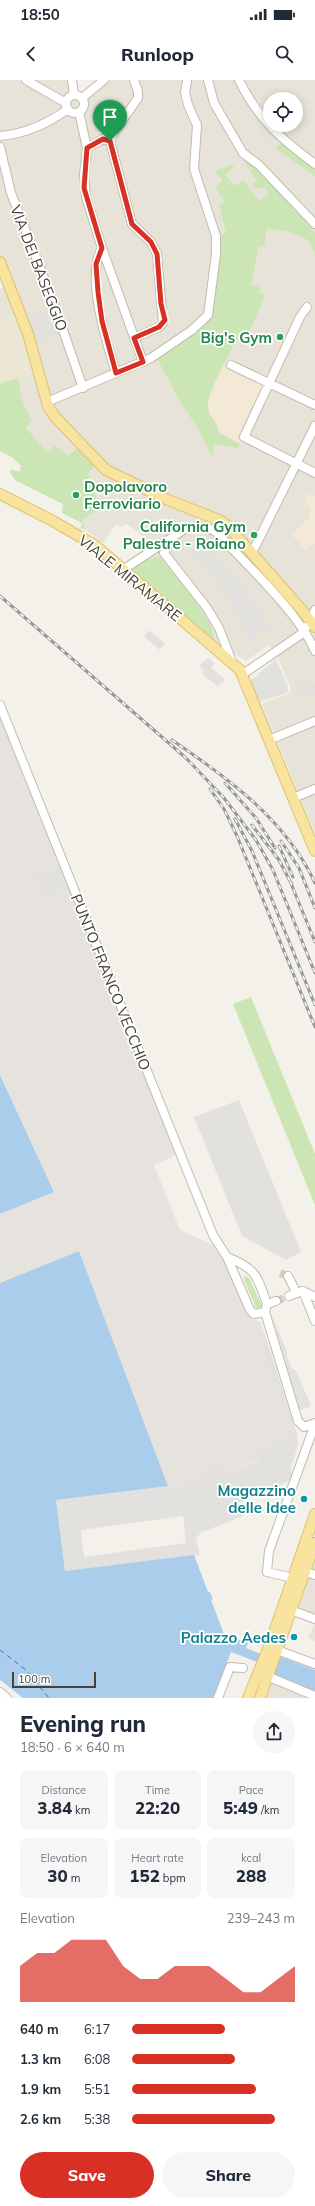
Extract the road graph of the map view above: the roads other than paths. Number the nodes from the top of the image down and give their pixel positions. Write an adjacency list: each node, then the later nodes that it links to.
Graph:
1 (26, 80): 9 (street)
2 (72, 80): 8 (street)
3 (104, 80): 8 (street)
4 (134, 80): 12 (street)
5 (208, 80): 16 (street)
6 (239, 80): 15 (street)
7 (187, 81): 21 (street)
8 (78, 97): 9 (street); 10 (street)
9 (67, 106): 10 (street); 11 (street)
10 (79, 112): 14 (street)
11 (0, 136)
12 (110, 141): 14 (street); 20 (street)
13 (0, 147): 25 (street, VIA DEI BASEGGIO)
14 (87, 148): 17 (street)
15 (315, 164)
16 (315, 224)
17 (102, 248): 20 (street); 23 (street)
18 (0, 262): 26 (main road)
19 (307, 307): 24 (street)
20 (134, 338): 21 (street)
21 (143, 362): 23 (street)
22 (231, 365): 24 (street)
23 (116, 373): 25 (street)
24 (269, 383): 27 (street); 29 (street)
25 (83, 388): 26 (street)
26 (47, 402): 33 (main road)
27 (315, 405)
28 (315, 426): 29 (street)
29 (297, 464): 30 (street); 33 (street)
30 (315, 473)
31 (0, 494): 34 (main road, VIALE MIRAMARE)
32 (182, 531): 33 (street); 34 (street); 37 (street, VIALE MIRAMARE)
33 (248, 554): 35 (main road)
34 (124, 569): 37 (main road, VIALE MIRAMARE)
35 (309, 628): 36 (street); 38 (street)
36 (315, 651)
37 (232, 662): 38 (main road, VIALE MIRAMARE)
38 (243, 674): 41 (main road, VIALE MIRAMARE)
39 (0, 705): 45 (street, PUNTO FRANCO VECCHIO)
40 (315, 722): 41 (street)
41 (270, 740): 43 (main road, VIALE MIRAMARE)
42 (315, 789): 43 (street)
43 (293, 798): 44 (main road, VIALE MIRAMARE)
44 (314, 845)
45 (227, 1257): 51 (street); 51 (street, PUNTO FRANCO VECCHIO)
46 (303, 1291): 47 (street); 48 (street); 52 (street)
47 (289, 1296)
48 (315, 1296)
49 (315, 1300): 52 (street)
50 (276, 1301): 51 (street)
51 (266, 1308): 54 (street)
52 (311, 1310): 53 (street)
53 (315, 1321)
54 (315, 1423): 59 (street)
55 (315, 1514): 56 (main road)
56 (313, 1537): 57 (main road)
57 (301, 1569): 58 (street); 59 (main road); 60 (main road)
58 (315, 1574)
59 (293, 1578): 65 (main road)
60 (291, 1610): 61 (street); 62 (main road)
61 (315, 1619)
62 (277, 1650): 63 (street); 65 (main road)
63 (315, 1664)
64 (243, 1668): 69 (street)
65 (262, 1676): 67 (street); 70 (main road); 71 (main road)
66 (0, 1692): 68 (street)
67 (315, 1696)
68 (7, 1698)
69 (218, 1698)
70 (249, 1698)
71 (260, 1698)

